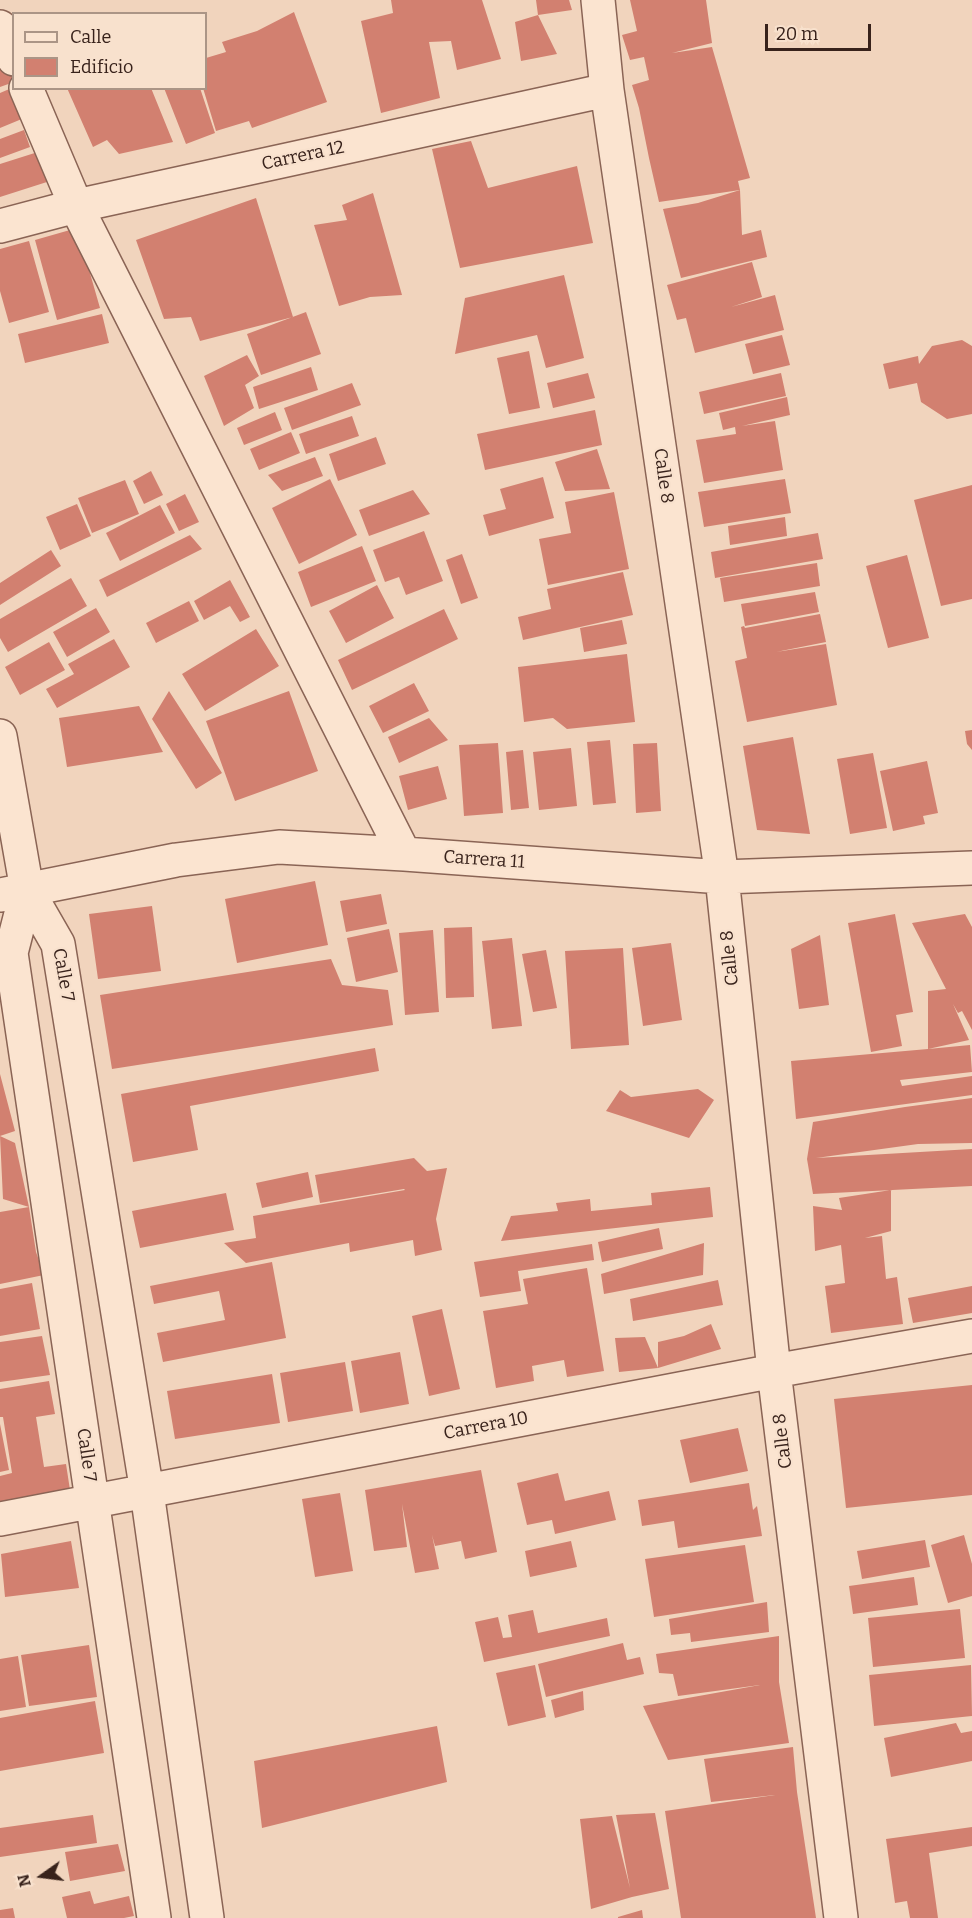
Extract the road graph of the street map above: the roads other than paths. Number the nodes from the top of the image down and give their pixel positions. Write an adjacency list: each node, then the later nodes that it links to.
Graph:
1 (598, 0): 5 (street, Calle 8)
2 (0, 27): 3 (street)
3 (12, 54)
4 (27, 90): 6 (street)
5 (607, 90): 6 (street, Carrera 12); 11 (street, Calle 8)
6 (75, 206): 7 (street, Carrera 12); 9 (street)
7 (0, 226)
8 (0, 736): 12 (street)
9 (405, 854): 11 (street, Carrera 11); 12 (street, Carrera 11)
10 (972, 868): 11 (street, Carrera 11)
11 (722, 877): 14 (street, Calle 8)
12 (13, 893): 15 (street, Calle 7); 16 (street, Calle 7)
13 (972, 1336): 14 (street, Carrera 10)
14 (774, 1371): 15 (street, Carrera 10); 20 (street, Calle 8)
15 (147, 1492): 16 (street, Carrera 10); 19 (street, Calle 7)
16 (93, 1502): 17 (street, Carrera 10); 18 (street, Calle 7)
17 (0, 1519)
18 (154, 1918)
19 (207, 1918)
20 (841, 1918)

